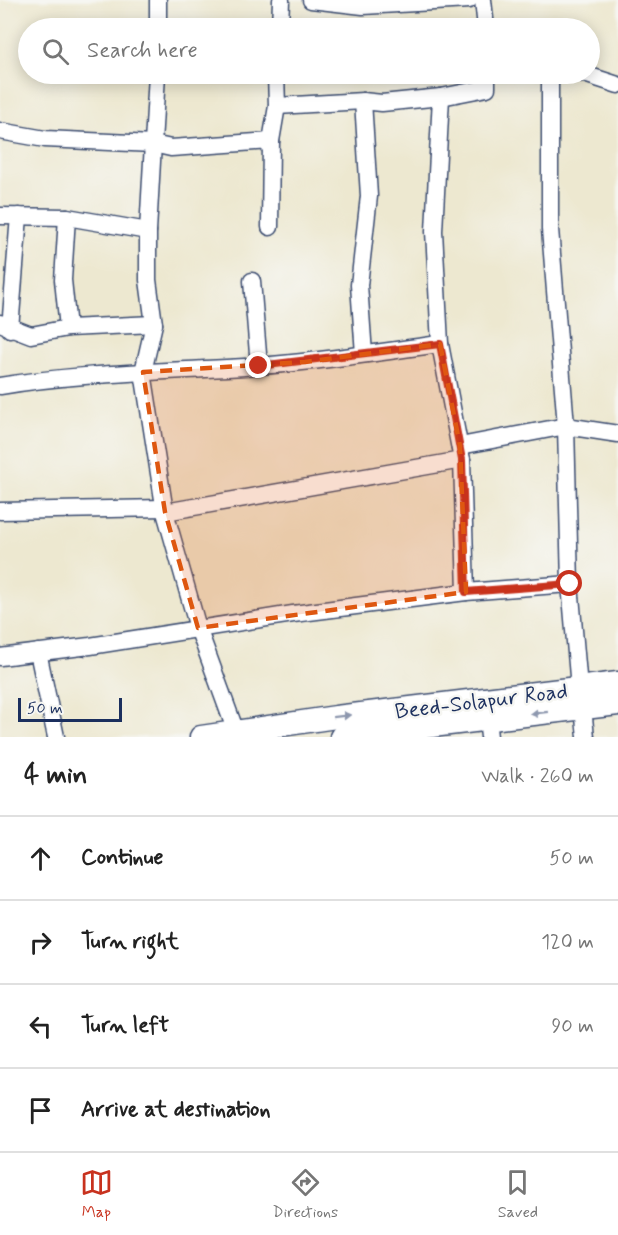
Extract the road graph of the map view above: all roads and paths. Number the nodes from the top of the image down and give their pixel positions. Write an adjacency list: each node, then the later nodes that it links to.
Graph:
1 (158, 0): 6 (street)
2 (281, 0): 7 (street)
3 (311, 0): 4 (street)
4 (469, 0)
5 (483, 0): 8 (street)
6 (158, 18)
7 (280, 18)
8 (485, 18)
9 (600, 79): 14 (street)
10 (156, 84): 19 (street)
11 (276, 84): 17 (street)
12 (487, 84): 15 (street)
13 (550, 84): 35 (street)
14 (618, 85)
15 (441, 97): 16 (street); 30 (street)
16 (363, 101): 17 (street); 31 (street)
17 (277, 106): 20 (street)
18 (0, 131): 19 (street)
19 (153, 144): 20 (street); 25 (street)
20 (270, 144): 24 (street)
21 (0, 216): 22 (street)
22 (19, 216): 23 (street); 28 (street)
23 (67, 217): 25 (street); 29 (street)
24 (270, 226)
25 (148, 231): 27 (street)
26 (252, 281): 32 (street)
27 (154, 324): 29 (street); 33 (street)
28 (5, 326): 29 (street)
29 (68, 328)
30 (440, 344): 31 (street); 37 (street)
31 (364, 354): 32 (street)
32 (259, 366): 33 (street)
33 (143, 372): 34 (street); 38 (street)
34 (0, 387)
35 (566, 426): 36 (street); 37 (street); 40 (street)
36 (618, 434)
37 (461, 453): 38 (street); 41 (street)
38 (165, 510): 39 (street); 42 (street)
39 (0, 511)
40 (570, 584): 41 (street); 46 (street)
41 (466, 592): 42 (street)
42 (198, 628): 43 (street); 49 (street)
43 (38, 652): 44 (street); 51 (street)
44 (0, 657)
45 (618, 683): 46 (main road, Beed-Solapur Road)
46 (581, 698): 47 (main road, Beed-Solapur Road); 48 (main road, Beed-Solapur Road, one-way to 48); 49 (main road, Beed-Solapur Road, one-way to 46); 54 (street)
47 (618, 704)
48 (488, 728): 50 (main road, Beed-Solapur Road)
49 (236, 732): 52 (main road, Beed-Solapur Road)
50 (369, 735): 53 (main road, Beed-Solapur Road)
51 (56, 737)
52 (201, 737)
53 (341, 737)
54 (586, 737)

